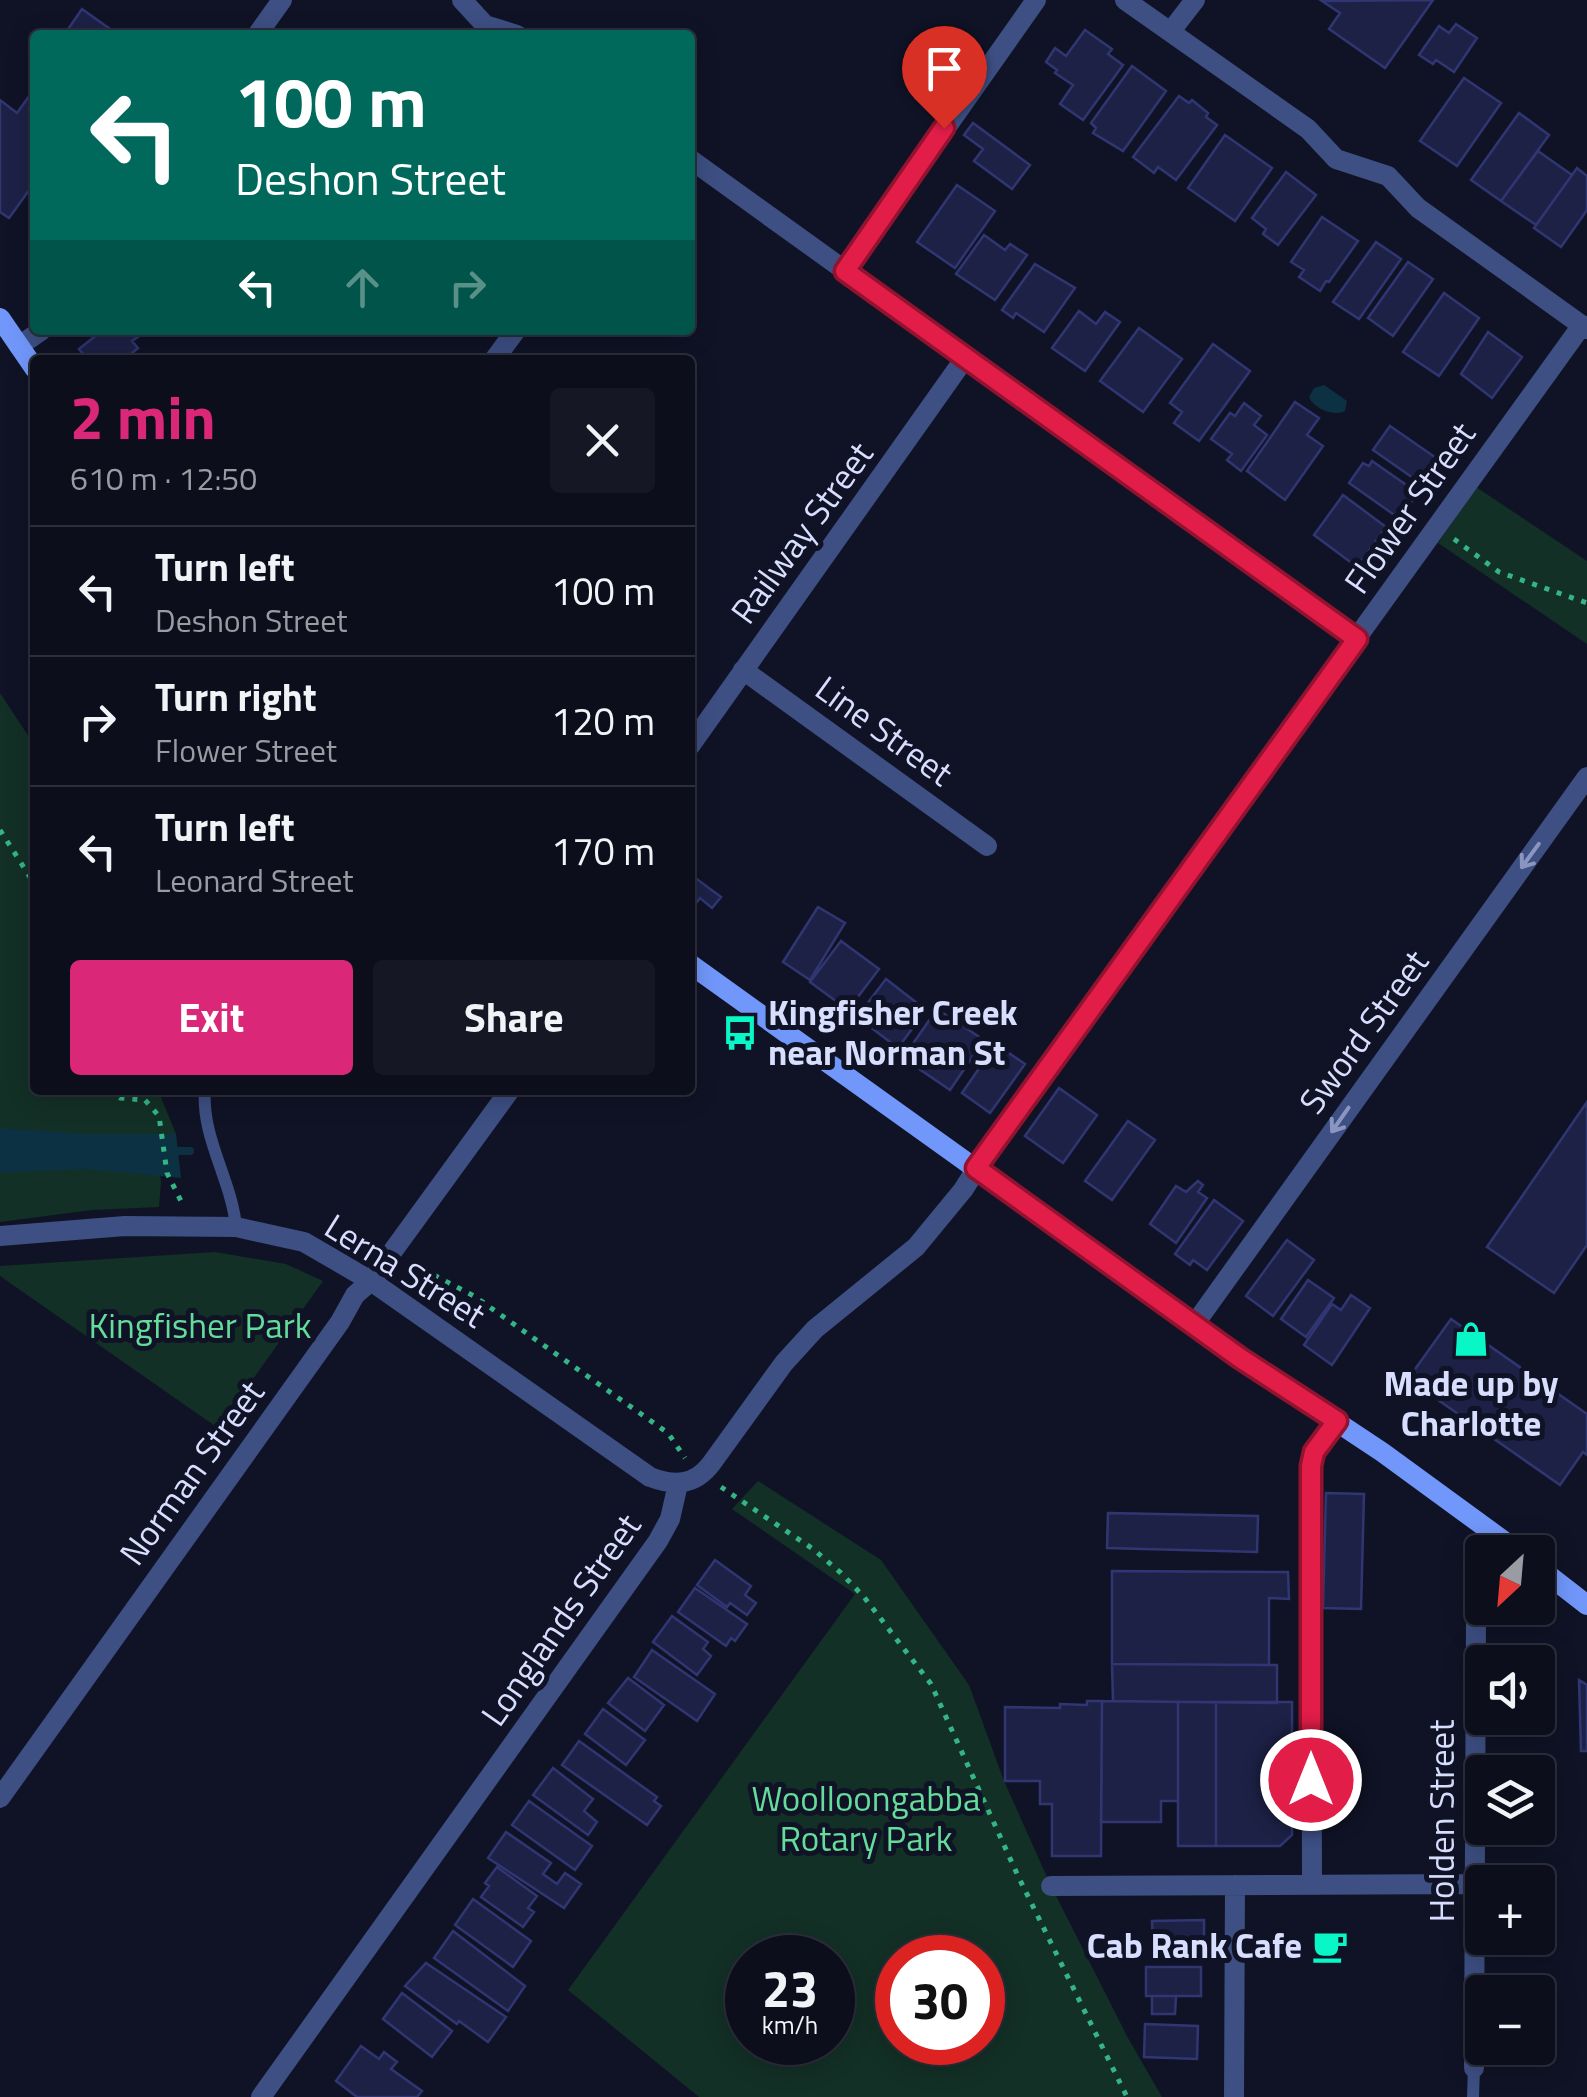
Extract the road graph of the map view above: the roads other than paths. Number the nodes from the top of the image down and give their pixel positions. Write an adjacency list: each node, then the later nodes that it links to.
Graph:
1 (282, 0): 6 (street)
2 (462, 0): 7 (street)
3 (1036, 0): 10 (street)
4 (1125, 0): 8 (street)
5 (1194, 0): 8 (street)
6 (261, 30)
7 (501, 30)
8 (1172, 31): 12 (street)
9 (695, 163): 10 (street)
10 (845, 271): 15 (street)
11 (0, 318): 14 (street)
12 (1584, 327): 17 (street, Flower Street)
13 (35, 335): 14 (street)
14 (19, 346): 16 (street)
15 (965, 358): 17 (street); 18 (street, Railway Street)
16 (30, 362)
17 (1357, 639): 25 (street, Flower Street)
18 (744, 670): 19 (street, Railway Street); 21 (street, Line Street)
19 (695, 739)
20 (1587, 777): 29 (street, Sword Street, one-way to 29)
21 (987, 846)
22 (695, 968): 25 (street)
23 (205, 1095): 26 (lane)
24 (506, 1095): 28 (street, Norman Street)
25 (976, 1168): 29 (street); 31 (street)
26 (236, 1227): 27 (street, Lerna Street); 28 (street, Lerna Street)
27 (0, 1236)
28 (371, 1281): 31 (street, Lerna Street); 36 (street, Norman Street)
29 (1194, 1325): 30 (street)
30 (1337, 1421): 32 (street); 38 (street)
31 (678, 1484): 44 (street, Longlands Street)
32 (1489, 1535)
33 (1555, 1580): 34 (street)
34 (1587, 1604)
35 (1476, 1625): 37 (street, Holden Street)
36 (0, 1798)
37 (1474, 1865)
38 (1312, 1884): 39 (street); 40 (street)
39 (1465, 1884)
40 (1235, 1885): 41 (street); 45 (street)
41 (1051, 1886)
42 (1474, 1955): 43 (street, Holden Street)
43 (1474, 2068): 46 (lane)
44 (261, 2097)
45 (1234, 2097)
46 (1474, 2097)

